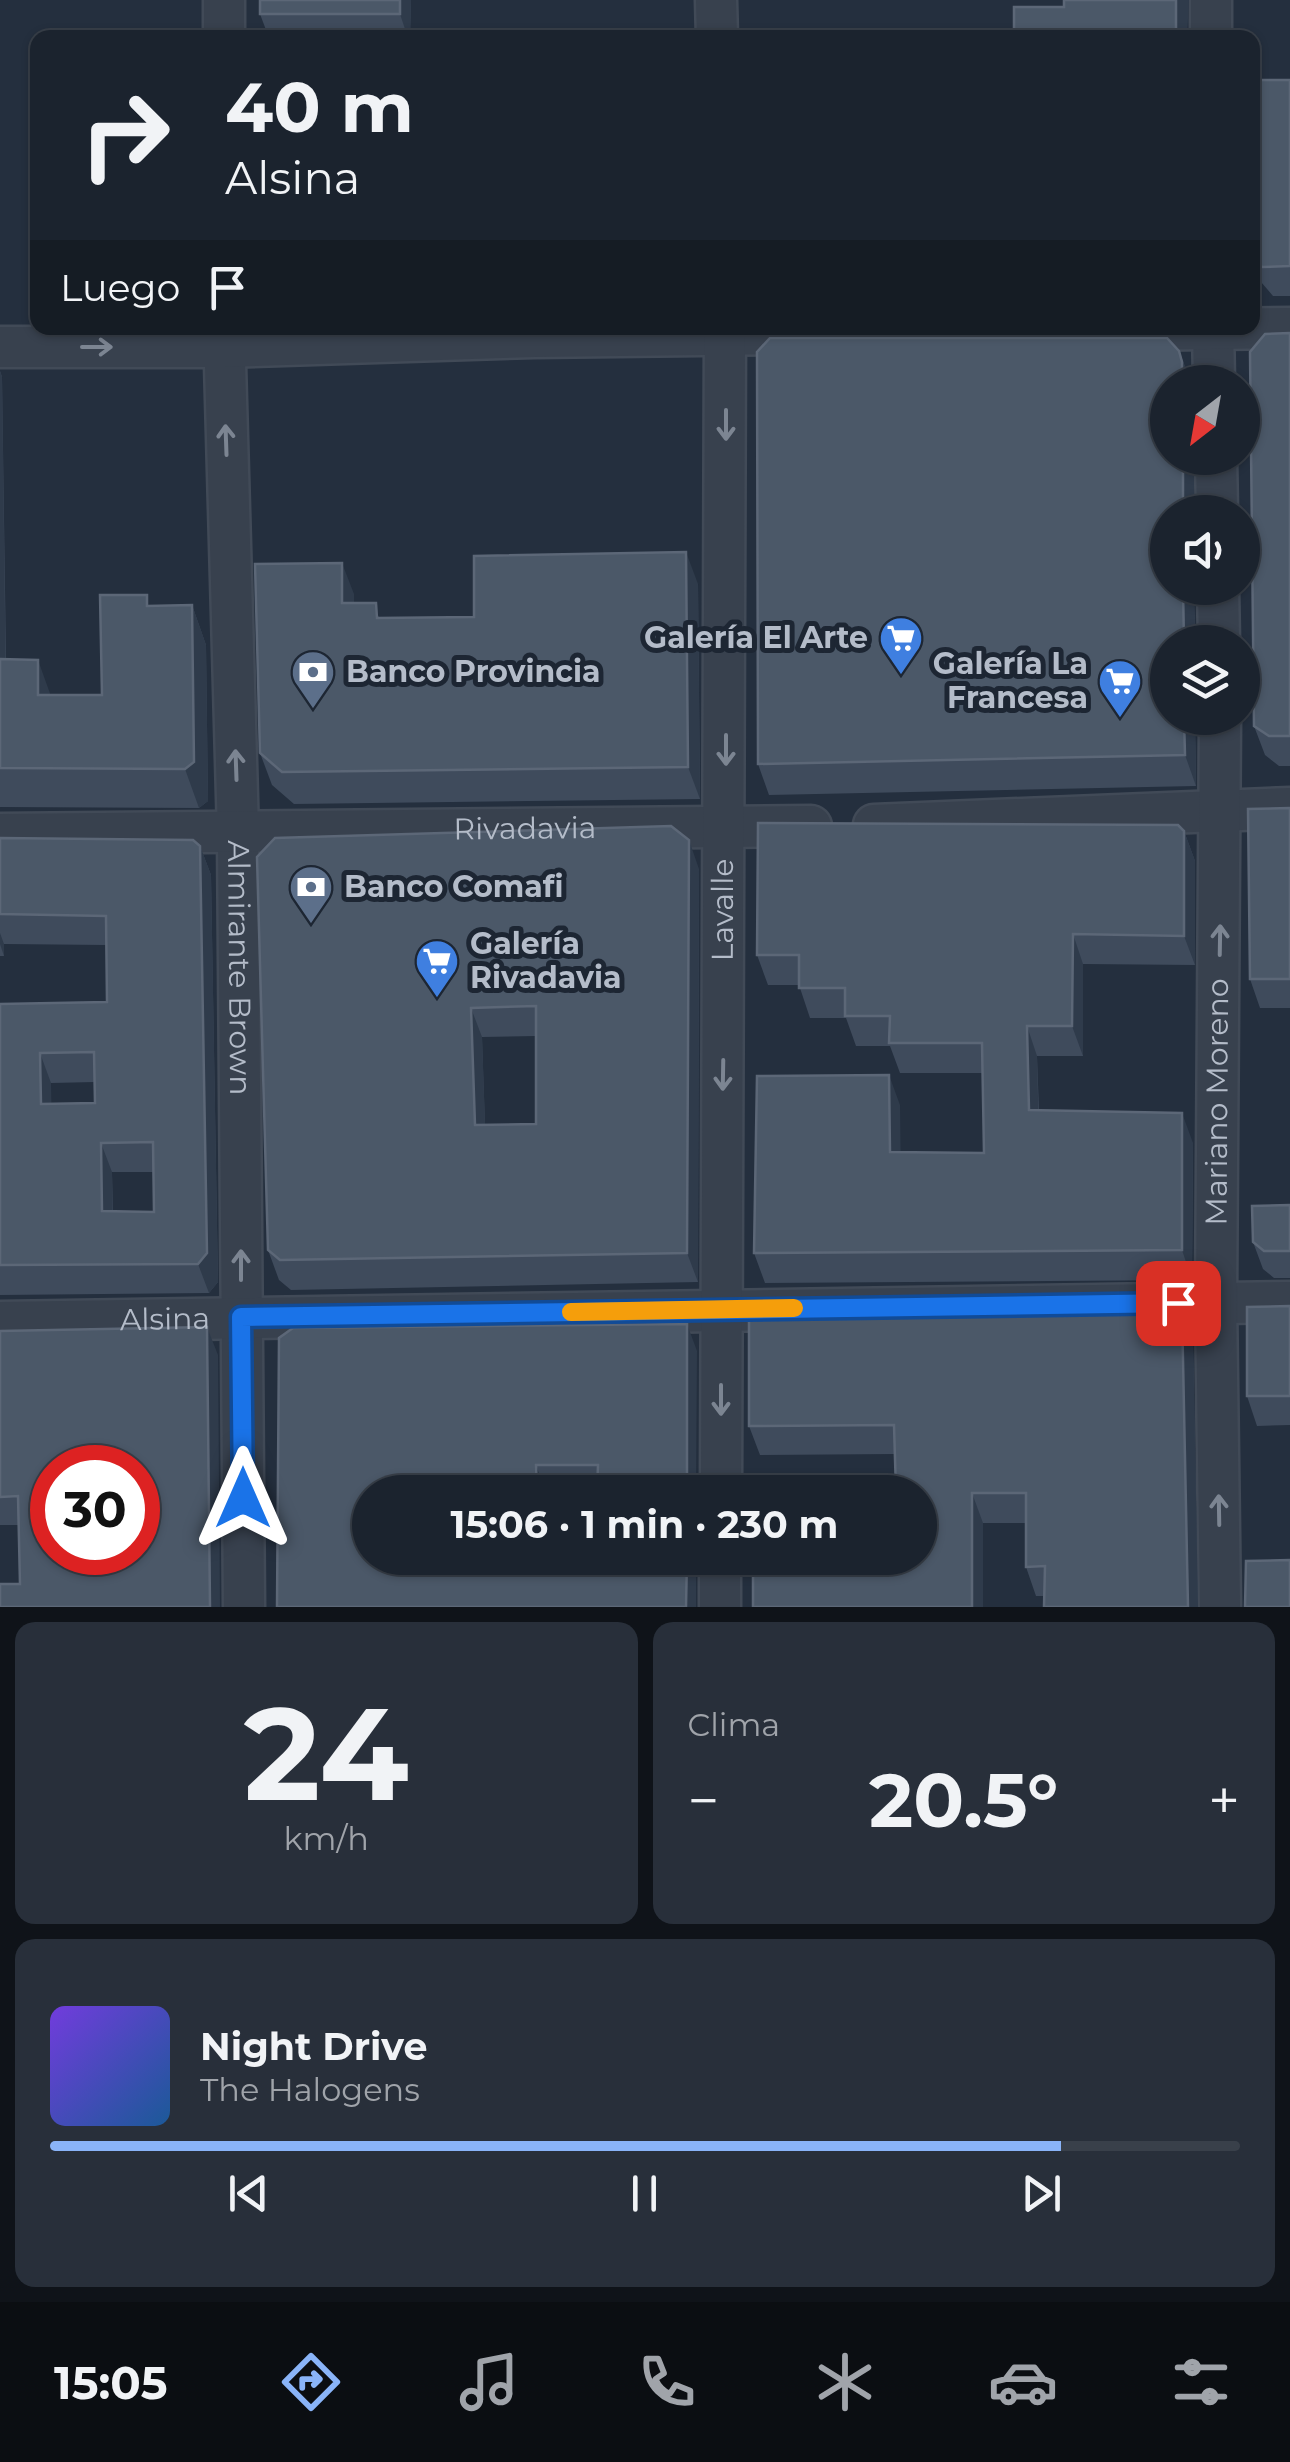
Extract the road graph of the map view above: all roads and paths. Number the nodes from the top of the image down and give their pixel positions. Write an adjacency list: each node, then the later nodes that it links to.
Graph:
1 (224, 0): 4 (street)
2 (716, 0): 5 (street)
3 (1211, 0): 6 (street)
4 (224, 30)
5 (717, 30)
6 (1211, 30)
7 (1260, 328): 8 (street)
8 (1290, 328)
9 (391, 335): 12 (street)
10 (725, 335): 18 (street, Lavalle, one-way to 18)
11 (1214, 335): 14 (street)
12 (224, 337): 13 (street, one-way to 12); 19 (street, Almirante Brown, one-way to 12)
13 (0, 347)
14 (1214, 365)
15 (1220, 735): 17 (street, Mariano Moreno)
16 (1290, 808): 17 (street, Rivadavia)
17 (1222, 810): 18 (street, Rivadavia); 21 (street, Mariano Moreno, one-way to 17)
18 (726, 826): 19 (street, Rivadavia); 23 (street, Lavalle, one-way to 23)
19 (238, 833): 20 (street, Rivadavia); 24 (street, Almirante Brown, one-way to 19)
20 (0, 834)
21 (1216, 1302): 22 (street, Alsina); 23 (street, Alsina); 30 (street, Mariano Moreno, one-way to 21)
22 (1290, 1302)
23 (721, 1309): 24 (street, Alsina); 26 (street, Lavalle, one-way to 26)
24 (241, 1317): 25 (street, Alsina); 28 (street, Almirante Brown)
25 (0, 1322)
26 (720, 1475)
27 (720, 1575): 29 (street)
28 (244, 1607)
29 (720, 1607)
30 (1220, 1607)

